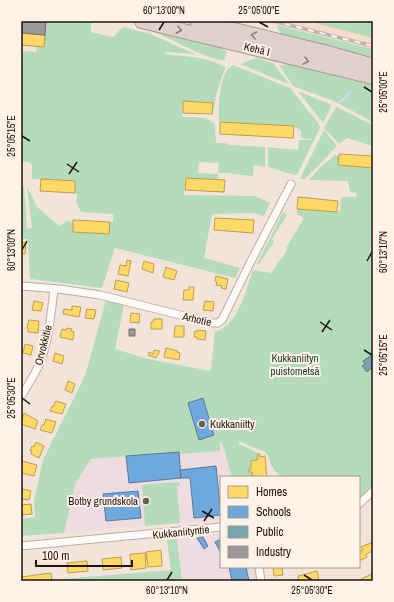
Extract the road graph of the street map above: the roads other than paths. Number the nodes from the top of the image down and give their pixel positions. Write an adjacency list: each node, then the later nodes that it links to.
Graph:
1 (142, 21): 4 (highway, Kehä I, one-way to 4)
2 (197, 21): 3 (highway, Kehä I, one-way to 2)
3 (373, 66)
4 (373, 77)
5 (291, 184): 7 (street, Arhotie)
6 (21, 286): 7 (street, Arhotie)
7 (54, 289): 8 (street, Orvokkitie)
8 (21, 397)
9 (373, 491): 10 (street)
10 (360, 503)
11 (220, 527): 12 (street, Kukkaniityntie)
12 (21, 546)
13 (259, 568): 14 (street)
14 (261, 581)

